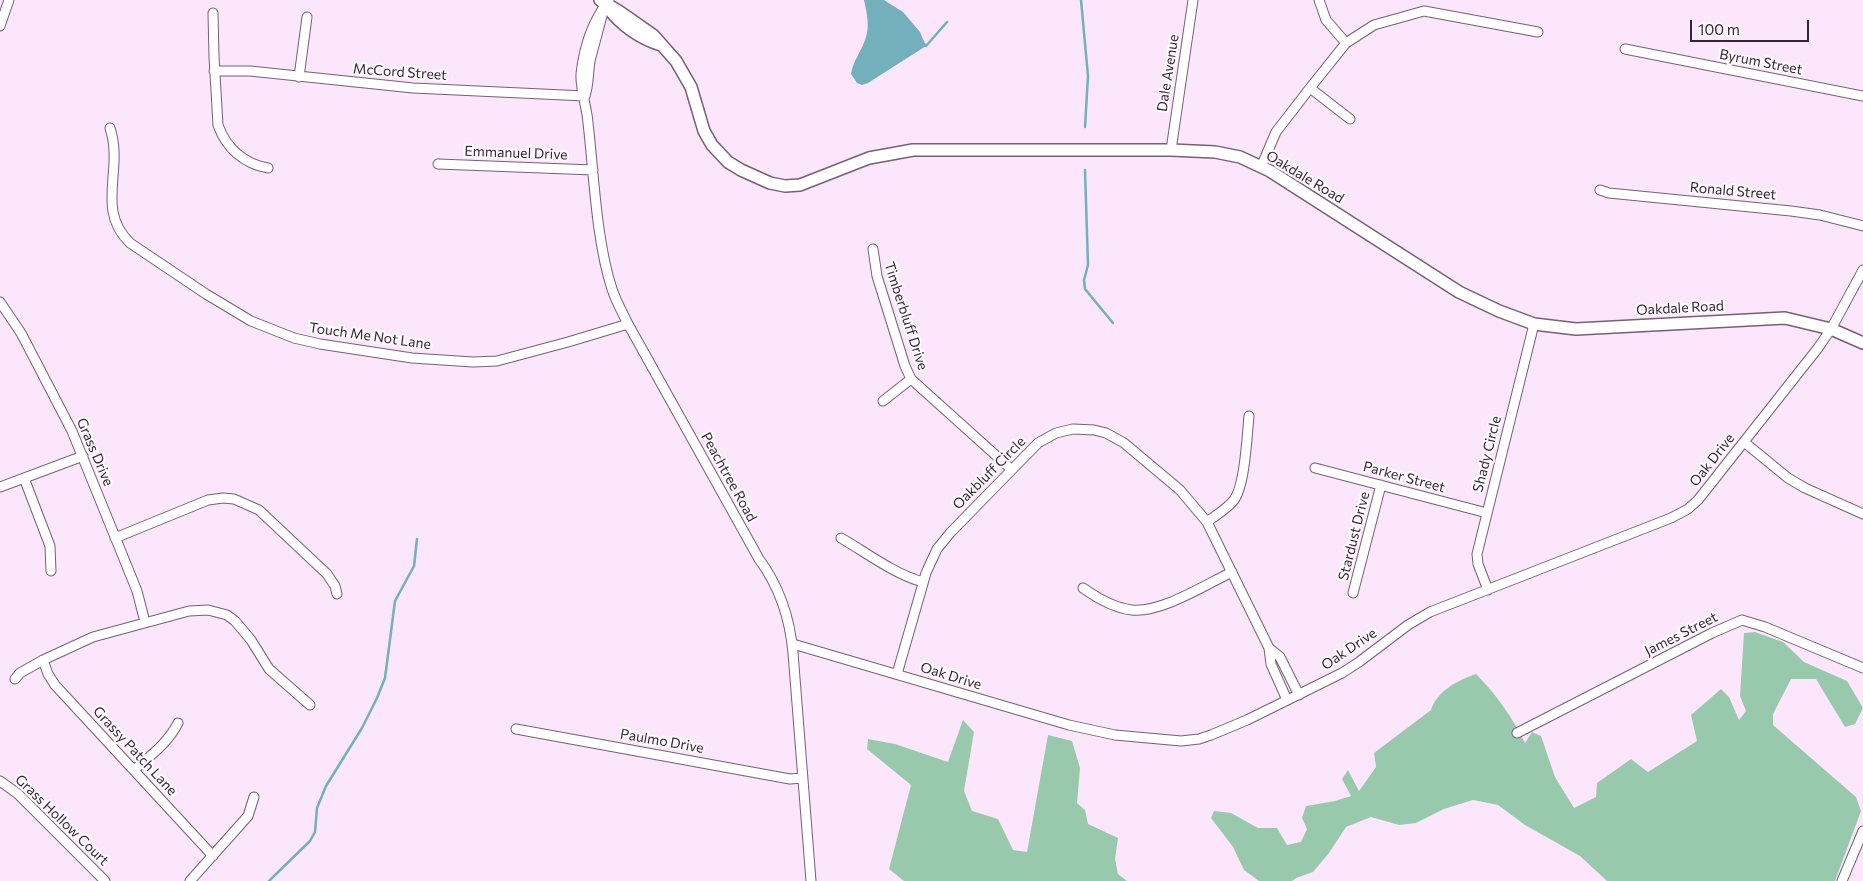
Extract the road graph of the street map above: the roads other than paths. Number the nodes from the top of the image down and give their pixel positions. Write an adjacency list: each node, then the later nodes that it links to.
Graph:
1 (9, 0): 9 (street)
2 (1193, 0): 20 (street, Dale Avenue)
3 (1319, 0): 11 (street)
4 (1424, 0): 6 (street)
5 (605, 1): 16 (street, Peachtree Road); 20 (main road, Oakdale Road)
6 (1424, 10): 10 (street); 11 (street)
7 (214, 13): 13 (street)
8 (307, 17): 14 (street)
9 (0, 26)
10 (1538, 32)
11 (1346, 43): 15 (street)
12 (1625, 49): 17 (street, Byrum Street)
13 (214, 71): 14 (street, McCord Street); 23 (street)
14 (299, 77): 16 (street, McCord Street)
15 (1310, 88): 18 (street); 22 (street)
16 (584, 96): 24 (street, Peachtree Road)
17 (1863, 96)
18 (1350, 119)
19 (110, 128): 30 (street, Touch Me Not Lane)
20 (1170, 150): 22 (main road, Oakdale Road)
21 (438, 164): 24 (street, Emmanuel Drive)
22 (1261, 167): 31 (main road, Oakdale Road)
23 (268, 168)
24 (593, 170): 30 (street, Peachtree Road)
25 (1600, 190): 26 (street, Ronald Street)
26 (1863, 226)
27 (873, 248): 34 (street, Timberbluff Drive)
28 (1863, 270): 32 (street, Oak Drive)
29 (0, 302): 38 (street, Grass Drive)
30 (628, 324): 57 (street, Peachtree Road)
31 (1534, 324): 32 (main road, Oakdale Road); 44 (street, Shady Circle)
32 (1831, 329): 33 (main road, Oakdale Road); 37 (street, Oak Drive)
33 (1863, 343)
34 (912, 379): 35 (street); 40 (street, Timberbluff Drive)
35 (883, 401)
36 (1249, 416): 46 (street)
37 (1744, 442): 45 (street); 53 (street, Oak Drive)
38 (83, 456): 41 (street); 47 (street, Grass Drive)
39 (1315, 468): 42 (street, Parker Street)
40 (1011, 469): 46 (street, Oakbluff Circle); 51 (street, Oakbluff Circle)
41 (24, 478): 43 (street); 49 (street)
42 (1381, 485): 44 (street, Parker Street); 54 (street, Stardust Drive)
43 (0, 487)
44 (1487, 513): 53 (street, Shady Circle)
45 (1863, 514)
46 (1207, 522): 50 (street, Oakbluff Circle)
47 (115, 538): 55 (street); 56 (street, Grass Drive)
48 (841, 538): 51 (street)
49 (51, 571)
50 (1232, 572): 52 (street); 58 (street, Oakbluff Circle)
51 (923, 582): 61 (street, Oakbluff Circle)
52 (1083, 588)
53 (1488, 590): 63 (street, Oak Drive)
54 (1354, 593)
55 (337, 594)
56 (145, 622): 59 (street); 65 (street)
57 (793, 644): 61 (street, Oak Drive); 70 (street, Peachtree Road)
58 (1269, 648): 63 (street, Oakbluff Circle); 64 (street, Oakbluff Circle)
59 (43, 660): 62 (street); 69 (street, Grassy Patch Lane)
60 (1863, 668): 68 (street, James Street)
61 (897, 674): 64 (street, Oak Drive)
62 (15, 680)
63 (1299, 694): 64 (street, Oak Drive)
64 (1287, 700)
65 (310, 705)
66 (178, 723): 69 (street)
67 (516, 729): 70 (street, Paulmo Drive)
68 (1518, 733)
69 (134, 770): 74 (street, Grassy Patch Lane)
70 (802, 778): 77 (street, Peachtree Road)
71 (0, 781): 75 (street, Grass Hollow Court)
72 (254, 797): 74 (street)
73 (1863, 831): 78 (street)
74 (213, 856): 76 (street)
75 (105, 881)
76 (190, 881)
77 (811, 881)
78 (1842, 881)

